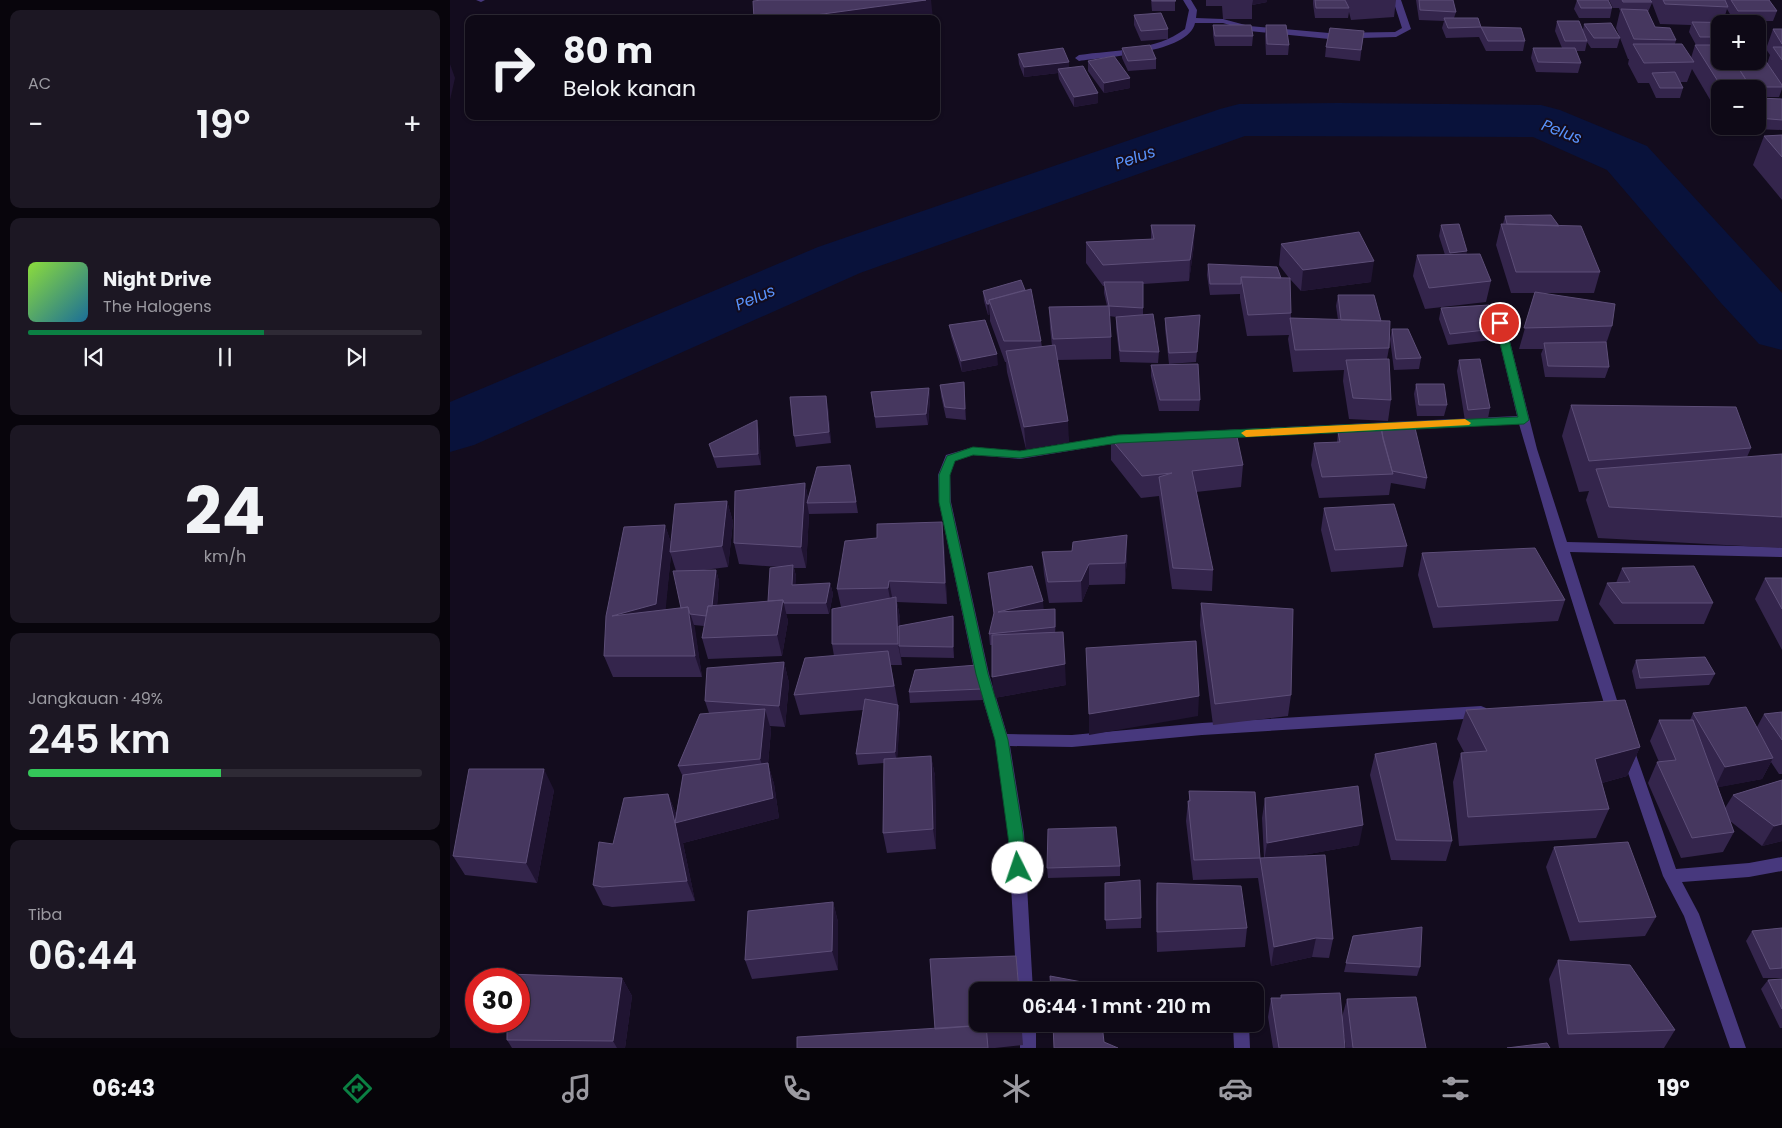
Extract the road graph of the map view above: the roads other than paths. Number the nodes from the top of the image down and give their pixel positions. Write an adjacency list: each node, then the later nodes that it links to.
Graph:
1 (1187, 0): 3 (street)
2 (1397, 0): 3 (street)
3 (1190, 20): 4 (street)
4 (1079, 58)
5 (1496, 306): 6 (street)
6 (1524, 420): 7 (street); 10 (street)
7 (1561, 547): 8 (street); 12 (street)
8 (1782, 552)
9 (1491, 712): 10 (street)
10 (1002, 740): 13 (street)
11 (1782, 864): 12 (street)
12 (1671, 876): 18 (street)
13 (1024, 982)
14 (1028, 1032): 16 (street)
15 (1241, 1032): 17 (street)
16 (1028, 1048)
17 (1242, 1048)
18 (1738, 1048)

